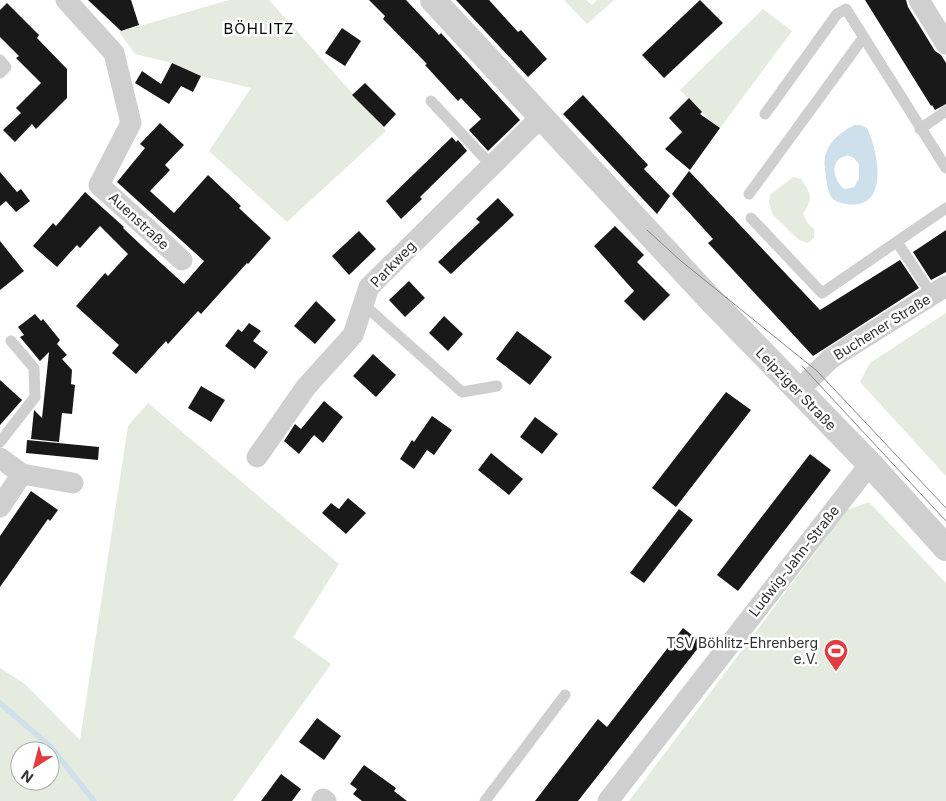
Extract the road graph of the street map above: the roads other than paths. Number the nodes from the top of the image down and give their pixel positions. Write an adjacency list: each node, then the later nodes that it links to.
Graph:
1 (66, 0): 19 (street, Auenstraße)
2 (433, 0): 11 (street, Leipziger Straße)
3 (918, 0): 5 (street)
4 (863, 38): 10 (lane); 12 (lane); 15 (lane)
5 (946, 44)
6 (0, 60): 7 (lane)
7 (0, 73)
8 (431, 100): 13 (lane)
9 (946, 112): 12 (lane)
10 (765, 114)
11 (542, 116): 13 (street, Parkweg); 24 (street, Leipziger Straße)
12 (920, 129): 14 (lane)
13 (492, 166): 21 (street, Parkweg)
14 (946, 168)
15 (749, 194)
16 (946, 208): 18 (lane)
17 (751, 218): 18 (lane)
18 (897, 242): 20 (lane)
19 (182, 260)
20 (939, 291): 24 (street, Buchener Straße)
21 (363, 304): 23 (lane); 26 (street, Parkweg)
22 (12, 341): 25 (lane)
23 (497, 386)
24 (798, 391): 28 (street, Leipziger Straße)
25 (0, 442)
26 (256, 457)
27 (0, 458): 29 (street)
28 (870, 464): 32 (street, Leipziger Straße); 35 (street, Ludwig-Jahn-Straße)
29 (22, 474): 30 (street); 31 (street)
30 (73, 483)
31 (0, 507)
32 (946, 548)
33 (565, 695): 34 (lane)
34 (485, 801)
35 (608, 801)

